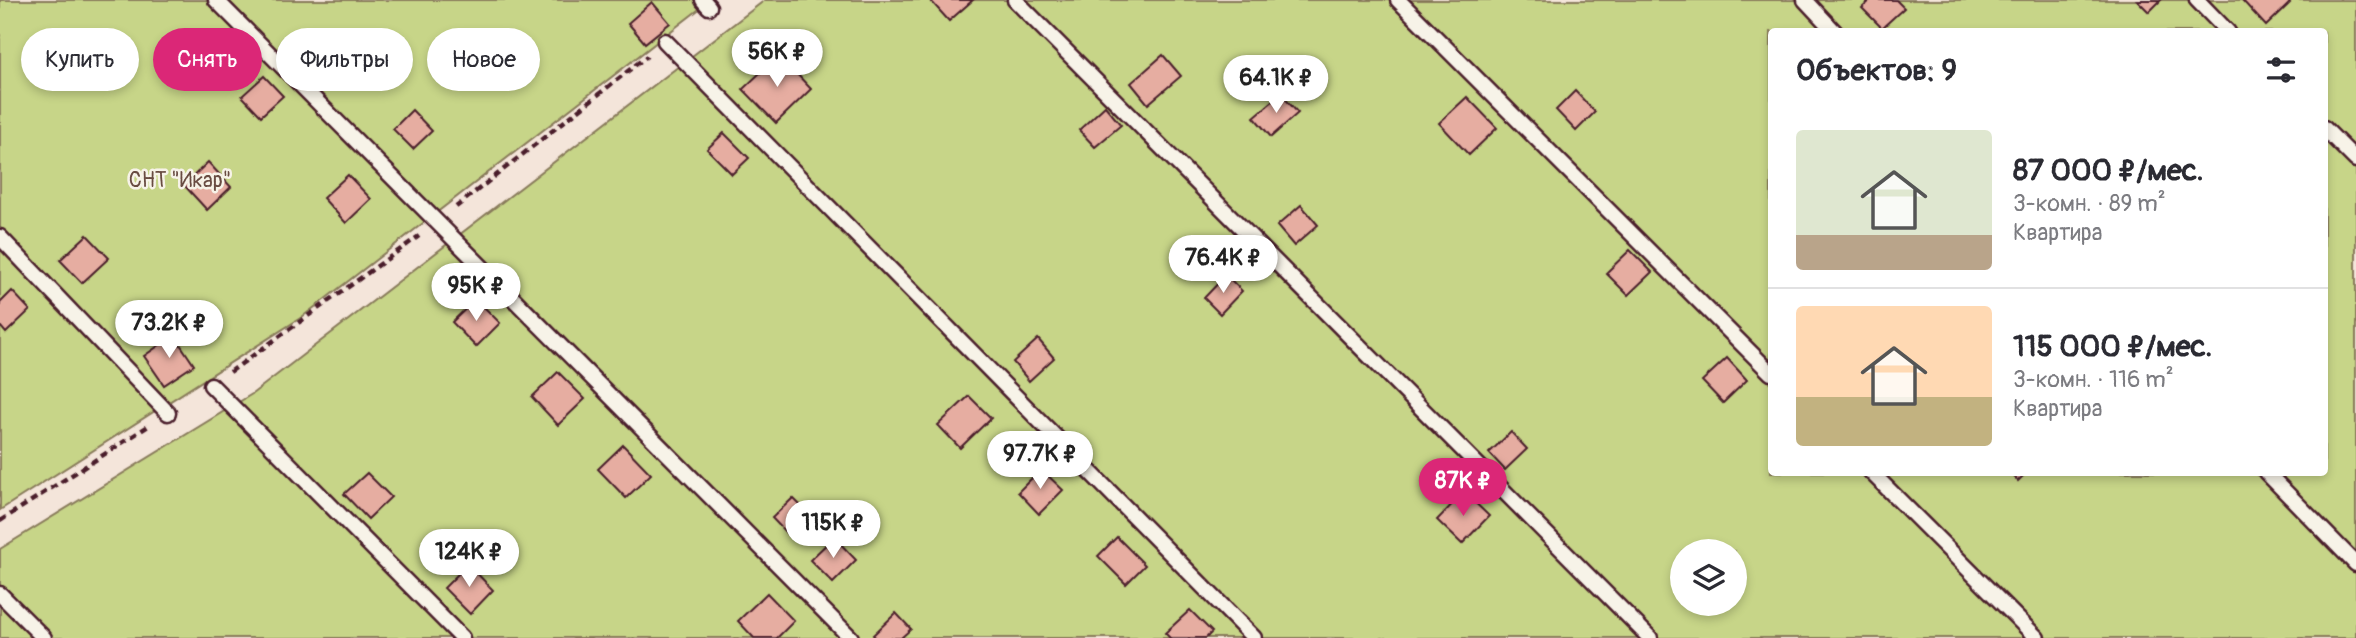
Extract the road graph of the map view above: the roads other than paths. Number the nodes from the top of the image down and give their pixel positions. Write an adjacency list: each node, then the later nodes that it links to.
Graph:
1 (216, 0): 21 (lane)
2 (1015, 0): 23 (lane)
3 (1398, 0): 12 (lane)
4 (1805, 0): 6 (lane)
5 (2197, 0): 7 (lane)
6 (1831, 28)
7 (2224, 28)
8 (666, 41): 22 (lane)
9 (2328, 132): 10 (lane)
10 (2356, 160)
11 (0, 237): 14 (lane)
12 (1768, 370)
13 (211, 385): 20 (lane)
14 (168, 413)
15 (1875, 476): 24 (lane)
16 (2270, 476): 17 (lane)
17 (2356, 564)
18 (0, 594): 19 (lane)
19 (44, 638)
20 (462, 638)
21 (851, 638)
22 (1254, 638)
23 (1650, 638)
24 (2037, 638)

